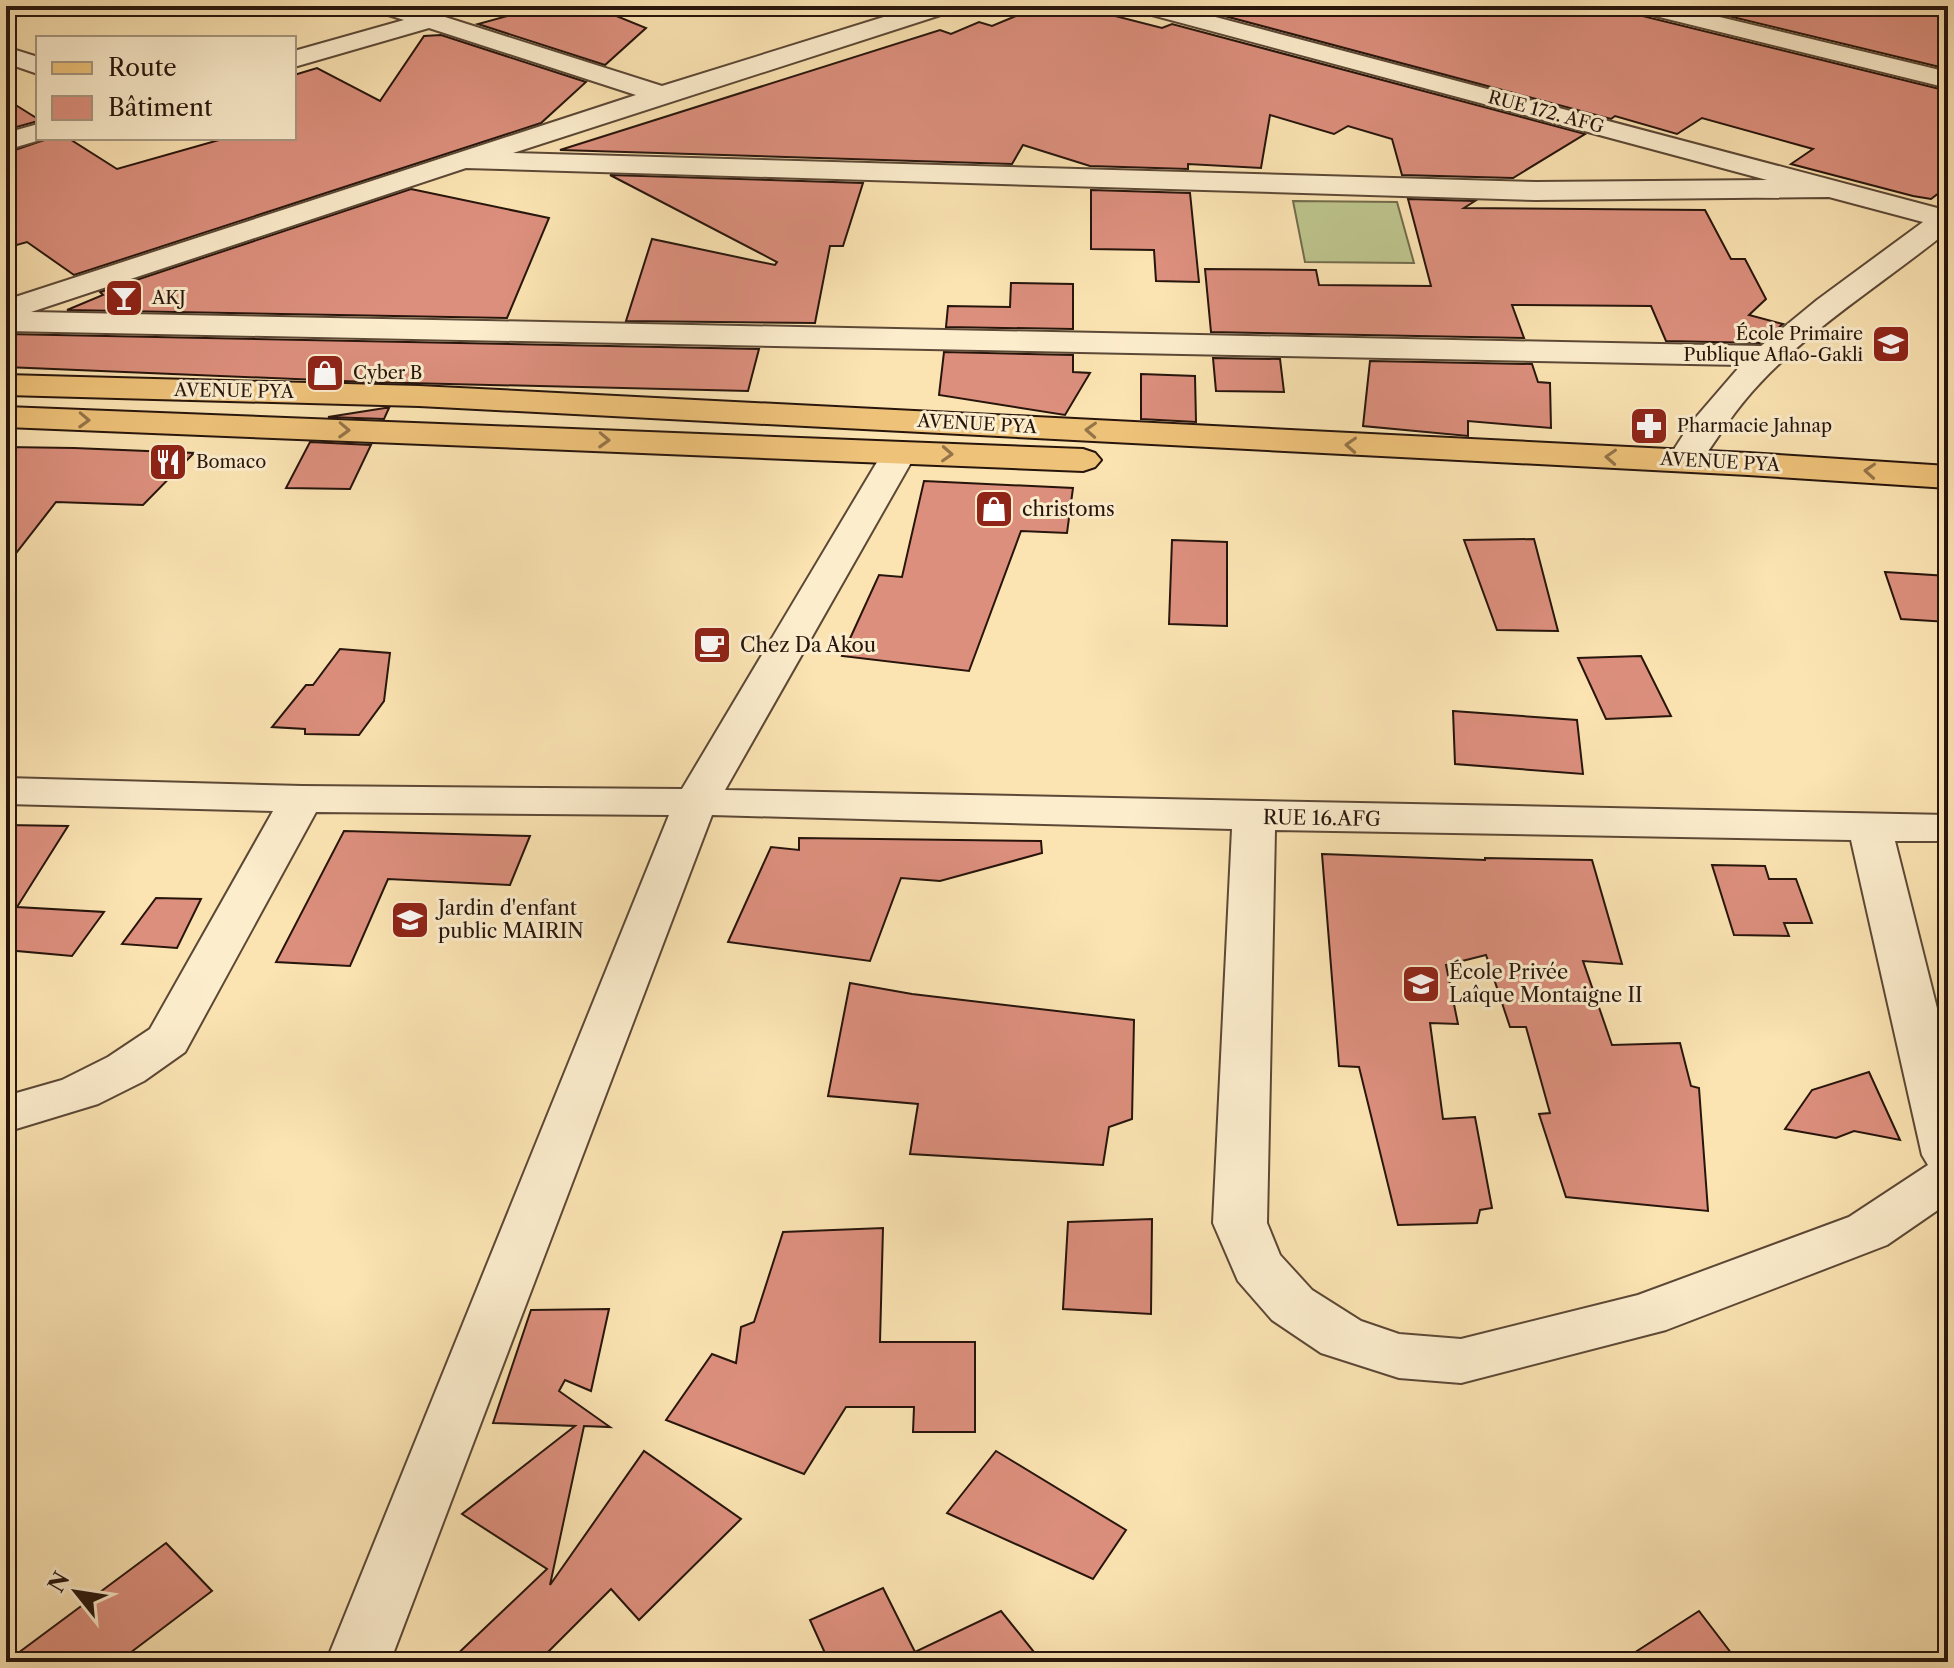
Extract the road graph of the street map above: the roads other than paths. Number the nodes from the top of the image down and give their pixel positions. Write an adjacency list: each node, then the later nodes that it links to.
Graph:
1 (385, 6): 6 (street)
2 (944, 6): 11 (street)
3 (1146, 6): 15 (street, RUE 172. AFG)
4 (1644, 6): 10 (street)
5 (467, 9): 6 (street)
6 (430, 20): 8 (street); 11 (street)
7 (6, 55): 9 (street)
8 (296, 58)
9 (36, 65)
10 (1948, 80)
11 (662, 95): 14 (street)
12 (36, 133): 13 (street)
13 (6, 142)
14 (466, 160): 15 (street); 18 (street)
15 (1834, 188): 16 (street, RUE 172. AFG)
16 (1947, 217): 21 (street)
17 (6, 283): 18 (street)
18 (36, 299): 19 (street)
19 (6, 310)
20 (6, 321): 21 (street)
21 (1766, 356): 25 (street)
22 (6, 385): 25 (main road, AVENUE PYA, one-way to 22)
23 (6, 417): 24 (main road, AVENUE PYA, one-way to 24)
24 (900, 452): 25 (main road, AVENUE PYA, one-way to 25); 30 (street)
25 (1686, 475): 26 (main road, AVENUE PYA, one-way to 25); 27 (main road, AVENUE PYA)
26 (1948, 477)
27 (1948, 505)
28 (6, 791): 29 (street, RUE 16.AFG)
29 (302, 799): 30 (street, RUE 16.AFG); 35 (street)
30 (696, 802): 31 (street, RUE 16.AFG); 39 (street)
31 (1254, 816): 32 (street, RUE 16.AFG); 38 (street)
32 (1870, 828): 33 (street, RUE 16.AFG); 37 (street)
33 (1948, 828)
34 (6, 1089): 35 (street)
35 (80, 1092): 36 (street)
36 (6, 1114)
37 (1948, 1155)
38 (1948, 1177)
39 (358, 1662)

